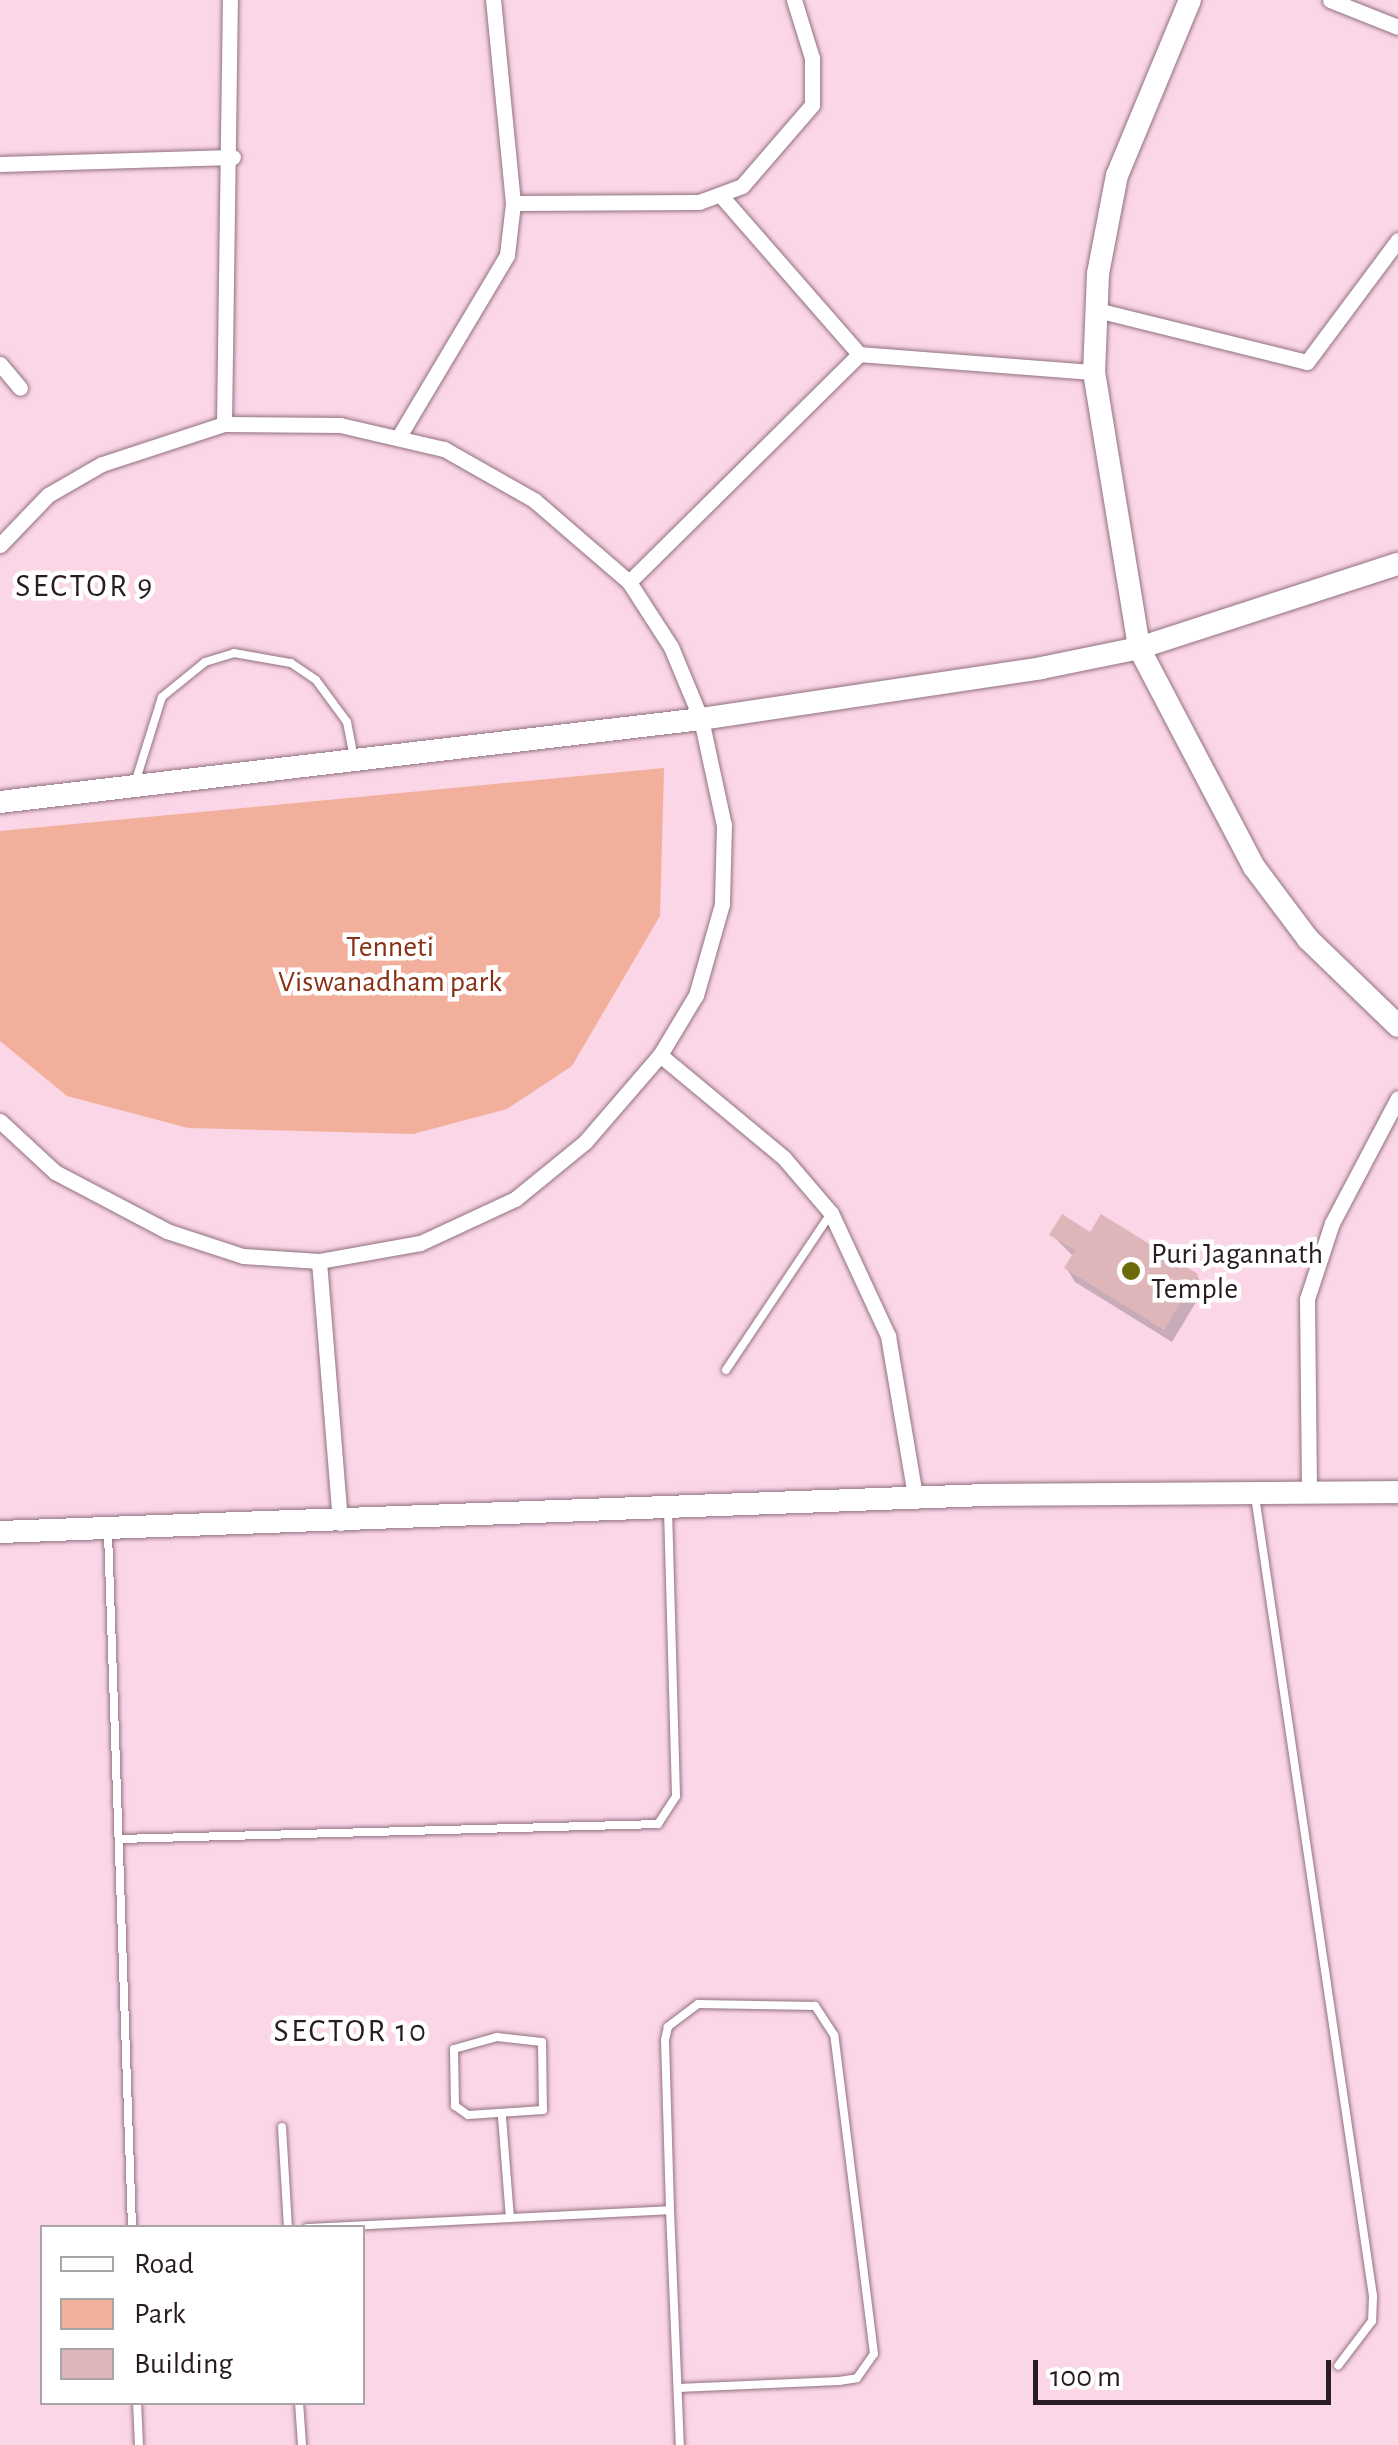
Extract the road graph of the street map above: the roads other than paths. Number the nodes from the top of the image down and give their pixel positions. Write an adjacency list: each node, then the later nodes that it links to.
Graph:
1 (230, 0): 7 (street)
2 (493, 0): 10 (street)
3 (794, 0): 9 (street)
4 (1190, 0): 12 (street)
5 (1330, 0): 6 (street)
6 (1398, 27)
7 (234, 156): 8 (street); 17 (street)
8 (0, 164)
9 (723, 198): 10 (street); 13 (street)
10 (512, 202): 18 (street)
11 (1398, 240): 12 (street)
12 (1097, 310): 15 (street)
13 (859, 354): 15 (street); 21 (street)
14 (0, 364): 16 (street)
15 (1094, 372): 22 (street)
16 (20, 388)
17 (224, 424): 18 (street); 19 (street)
18 (398, 438): 21 (street)
19 (0, 545)
20 (1398, 564): 22 (street)
21 (629, 582): 23 (street)
22 (1139, 648): 23 (street); 27 (street)
23 (701, 720): 24 (street); 28 (street)
24 (354, 757): 25 (street); 25 (lane)
25 (136, 783): 26 (street)
26 (0, 802)
27 (1398, 1026)
28 (660, 1055): 32 (street); 33 (street)
29 (1398, 1098): 36 (street)
30 (0, 1121): 31 (street)
31 (6, 1142): 33 (street)
32 (830, 1213): 34 (lane); 38 (street)
33 (319, 1261): 40 (street)
34 (726, 1370)
35 (1254, 1488): 36 (street); 38 (street); 51 (lane)
36 (1308, 1490): 37 (street)
37 (1398, 1492)
38 (916, 1501): 39 (street)
39 (668, 1507): 40 (street); 43 (lane)
40 (340, 1523): 41 (street)
41 (108, 1528): 42 (street); 43 (lane)
42 (0, 1532)
43 (119, 1839): 48 (lane)
44 (502, 2117): 44 (lane); 47 (lane)
45 (282, 2127): 49 (lane)
46 (670, 2210): 47 (lane); 52 (lane); 52 (lane)
47 (510, 2218): 50 (lane)
48 (132, 2225)
49 (288, 2225)
50 (365, 2225)
51 (1338, 2366)
52 (678, 2388): 57 (lane)
53 (138, 2405): 55 (lane)
54 (299, 2405): 56 (lane)
55 (139, 2445)
56 (302, 2445)
57 (680, 2445)

